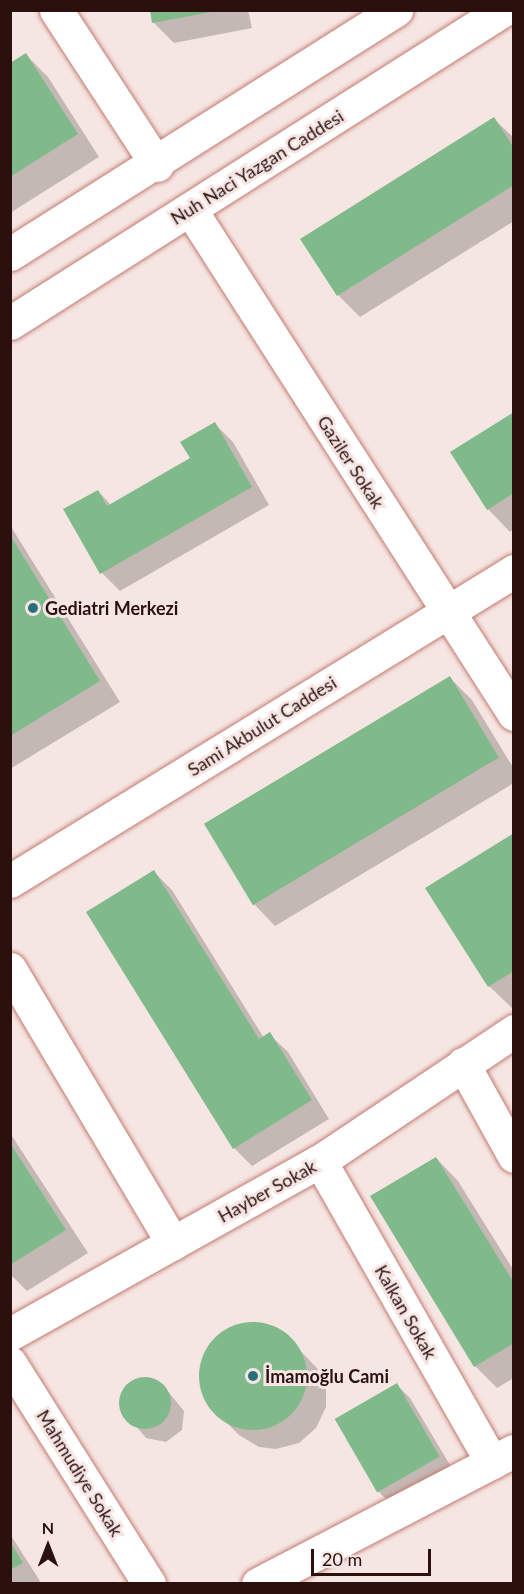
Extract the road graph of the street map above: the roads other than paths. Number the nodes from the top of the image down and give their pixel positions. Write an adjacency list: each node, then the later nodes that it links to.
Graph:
1 (56, 10): 4 (street)
2 (396, 10): 4 (street)
3 (503, 10): 5 (street, Nuh Naci Yazgan Caddesi)
4 (157, 165): 6 (street)
5 (190, 209): 7 (street, Nuh Naci Yazgan Caddesi); 9 (street, Gaziler Sokak)
6 (10, 254)
7 (10, 323)
8 (513, 571): 9 (street, Sami Akbulut Caddesi)
9 (447, 612): 10 (street, Gaziler Sokak); 11 (street, Sami Akbulut Caddesi)
10 (513, 714)
11 (10, 881)
12 (10, 969): 17 (street)
13 (513, 1031): 14 (street, Hayber Sokak)
14 (463, 1064): 15 (street); 16 (street, Hayber Sokak)
15 (513, 1156)
16 (320, 1161): 17 (street, Hayber Sokak); 20 (street, Kalkan Sokak)
17 (173, 1243): 18 (street, Hayber Sokak)
18 (10, 1334)
19 (10, 1363): 21 (street, Mahmudiye Sokak)
20 (503, 1456): 22 (street)
21 (149, 1584)
22 (258, 1584)

